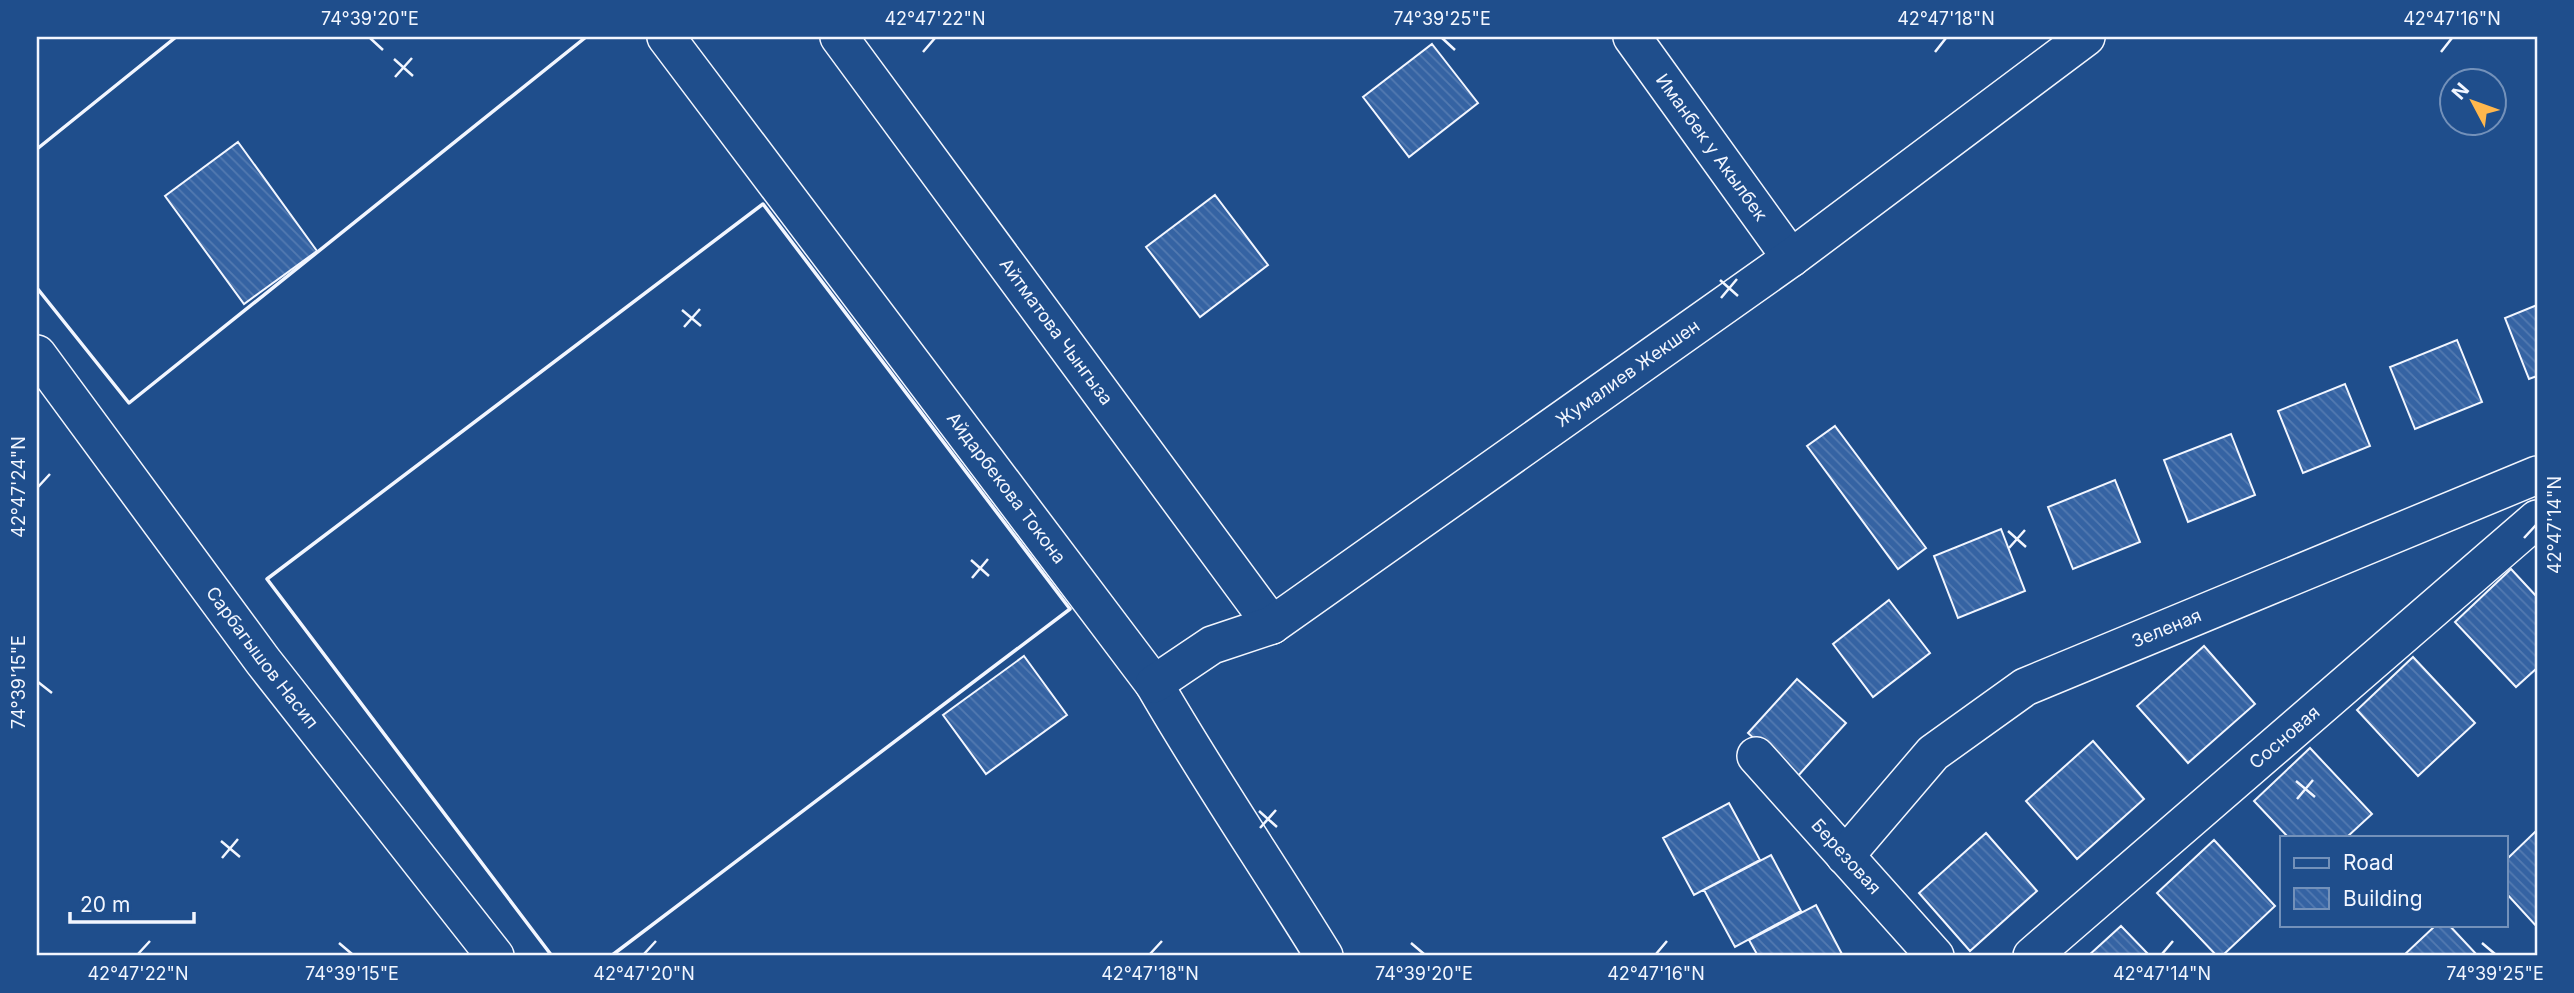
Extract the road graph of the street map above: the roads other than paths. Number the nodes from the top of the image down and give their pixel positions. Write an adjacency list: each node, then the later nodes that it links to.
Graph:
1 (666, 37): 10 (street, Айдарбекова Токона)
2 (839, 37): 9 (street, Айтматова Чынгыза)
3 (1632, 37): 5 (street, Иманбек у Акылбек)
4 (2086, 37): 5 (street, Жумалиев Жекшен)
5 (1791, 258): 9 (street, Жумалиев Жекшен)
6 (37, 354): 13 (street, Сарбагышов Насип)
7 (2537, 475): 12 (street, Зеленая)
8 (2537, 519): 16 (street, Сосновая)
9 (1272, 625): 10 (street, Жумалиев Жекшен)
10 (1154, 684): 14 (street, Айдарбекова Токона)
11 (1756, 756): 12 (street, Березовая)
12 (1845, 856): 15 (street, Березовая)
13 (495, 956)
14 (1324, 956)
15 (1935, 956)
16 (2032, 956)

